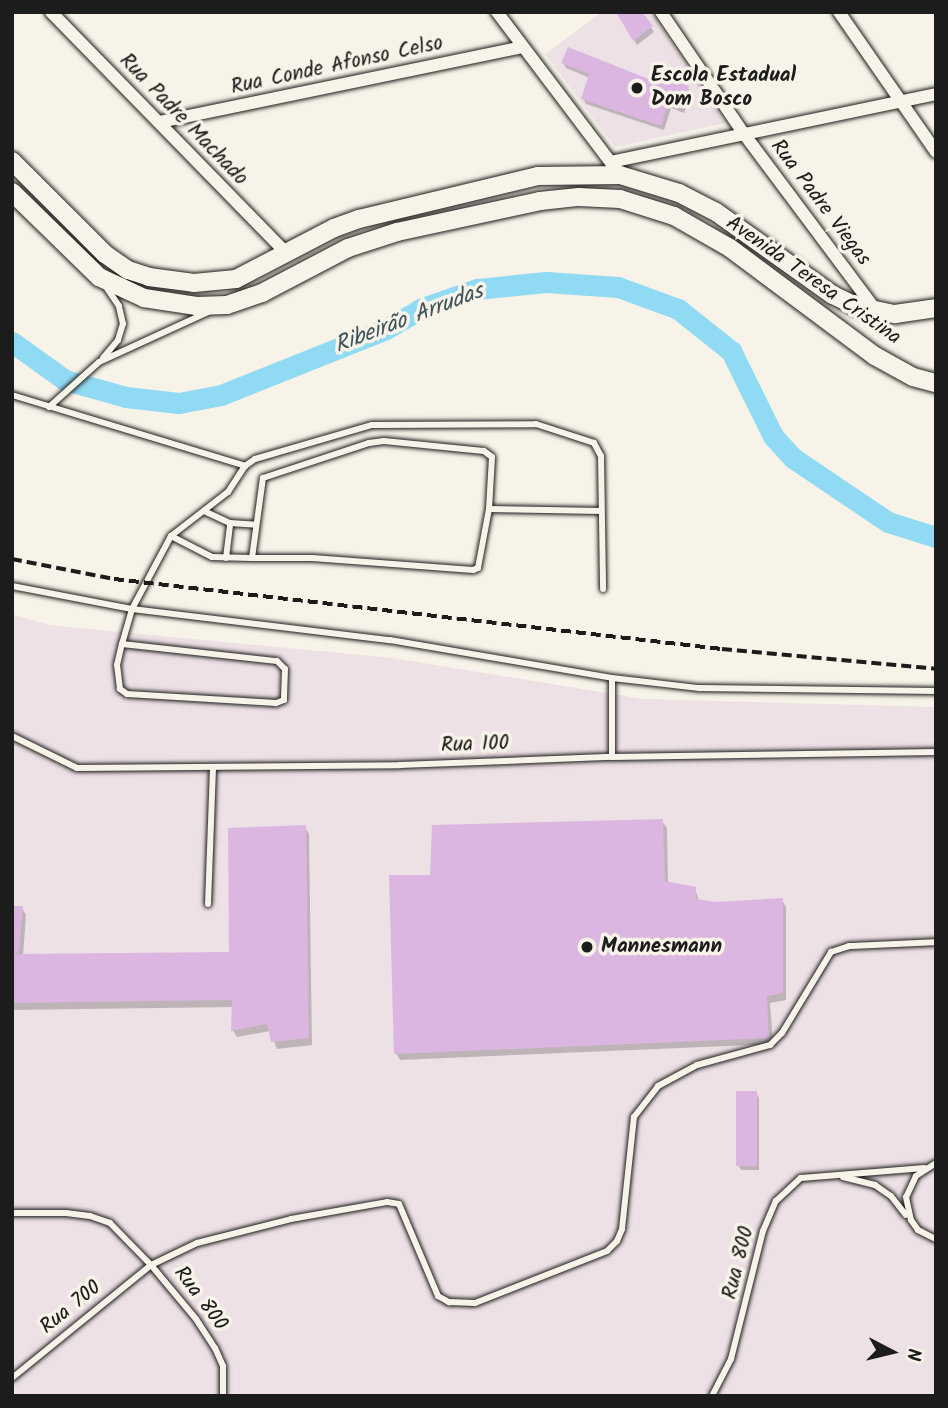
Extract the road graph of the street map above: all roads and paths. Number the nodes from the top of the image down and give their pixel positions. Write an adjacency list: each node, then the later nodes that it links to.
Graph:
1 (51, 12): 8 (street, Rua Padre Machado)
2 (497, 12): 5 (street)
3 (661, 12): 9 (street, Rua Padre Viegas)
4 (839, 12): 7 (street)
5 (522, 47): 8 (street, Rua Conde Afonso Celso); 12 (street)
6 (936, 94): 7 (street)
7 (900, 101): 9 (street); 10 (street)
8 (160, 122): 14 (street, Rua Padre Machado)
9 (744, 134): 12 (street); 18 (street, Rua Padre Viegas)
10 (936, 152)
11 (12, 161): 14 (main road, Avenida Teresa Cristina)
12 (615, 169): 14 (main road, Avenida Teresa Cristina); 18 (main road, Avenida Teresa Cristina)
13 (12, 192): 15 (main road, Avenida Teresa Cristina)
14 (287, 254)
15 (99, 276): 16 (main road, Avenida Teresa Cristina); 19 (lane)
16 (227, 305): 19 (lane); 20 (main road, Avenida Teresa Cristina)
17 (936, 308): 18 (main road, Avenida Teresa Cristina)
18 (877, 312)
19 (99, 362): 22 (lane)
20 (936, 383)
21 (12, 395): 22 (lane)
22 (49, 407): 23 (lane)
23 (245, 466): 25 (lane); 26 (lane)
24 (489, 509): 26 (lane); 28 (lane); 31 (lane)
25 (204, 511): 27 (lane); 29 (lane)
26 (601, 511): 33 (lane)
27 (230, 523): 28 (lane); 30 (lane)
28 (256, 525): 31 (lane)
29 (171, 536): 30 (lane); 34 (lane)
30 (226, 558): 31 (lane)
31 (252, 558)
32 (12, 586): 34 (lane)
33 (603, 589)
34 (132, 609): 35 (lane); 36 (lane)
35 (122, 644): 35 (lane)
36 (612, 678): 37 (lane); 40 (lane)
37 (936, 691)
38 (12, 736): 41 (lane, Rua 100)
39 (936, 752): 40 (lane, Rua 100)
40 (612, 757): 41 (lane, Rua 100)
41 (213, 768): 42 (lane)
42 (208, 904)
43 (936, 942): 50 (lane, Rua 700)
44 (936, 1163): 45 (lane)
45 (925, 1168): 46 (lane, Rua 800); 48 (lane)
46 (834, 1175): 48 (lane, Rua 800); 53 (lane, Rua 800)
47 (12, 1213): 50 (lane, Rua 800)
48 (911, 1220): 49 (lane, Rua 800)
49 (936, 1239)
50 (151, 1265): 51 (lane, Rua 700); 52 (lane, Rua 800)
51 (12, 1378)
52 (223, 1396)
53 (712, 1396)

